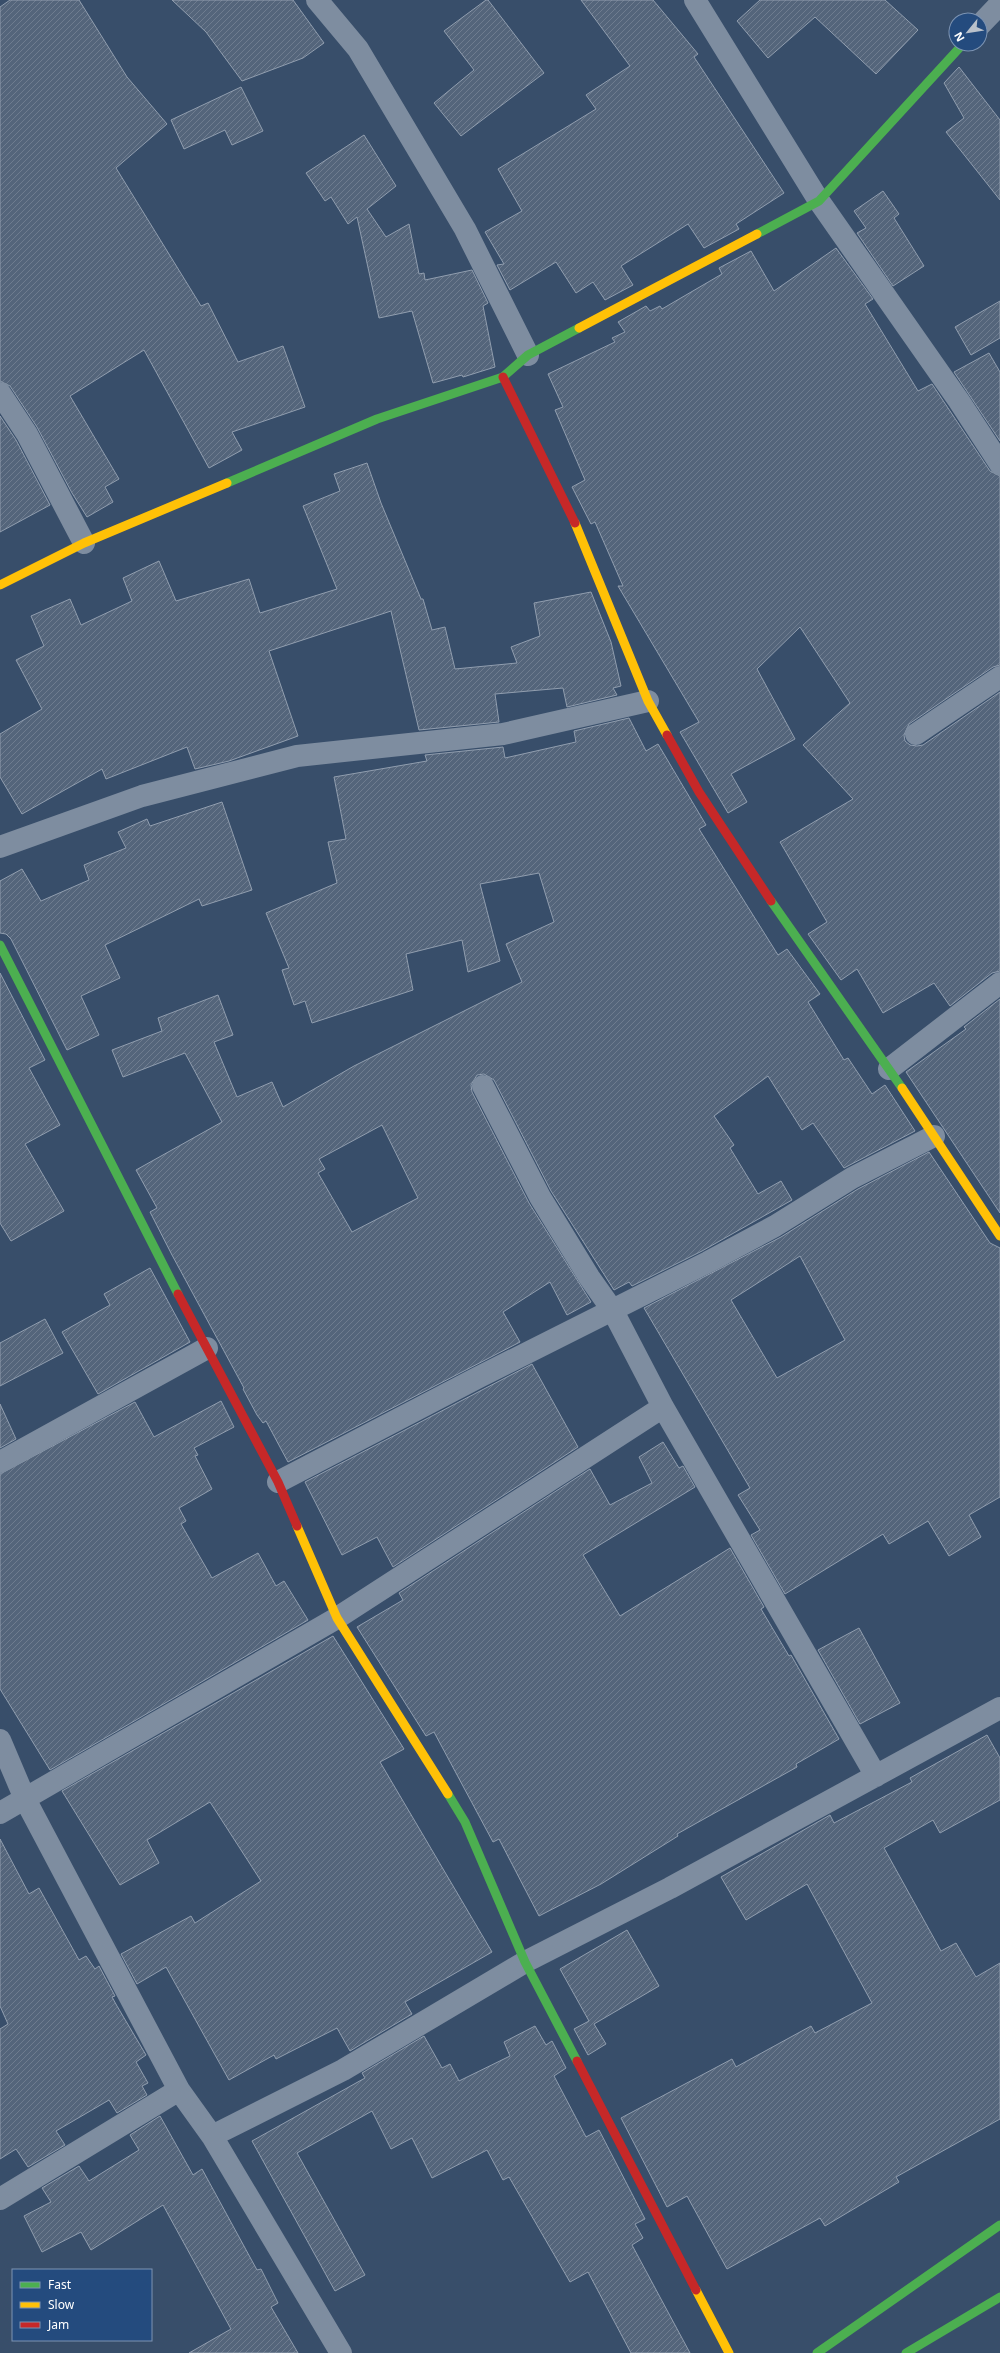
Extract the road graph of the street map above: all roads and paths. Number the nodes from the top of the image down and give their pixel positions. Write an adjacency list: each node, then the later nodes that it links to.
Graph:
1 (318, 0): 7 (street)
2 (695, 0): 6 (street)
3 (1000, 4): 4 (street)
4 (988, 17)
5 (956, 52): 6 (street)
6 (819, 201): 7 (street); 10 (street)
7 (528, 355): 8 (street)
8 (503, 377): 11 (street); 14 (street)
9 (0, 393): 11 (street)
10 (1000, 464)
11 (84, 543): 12 (street)
12 (0, 585)
13 (1000, 677): 15 (street)
14 (648, 701): 16 (street); 19 (street)
15 (916, 734)
16 (0, 847)
17 (0, 945): 24 (street)
18 (1000, 983): 19 (street)
19 (889, 1069): 21 (street)
20 (483, 1086): 23 (street)
21 (934, 1136): 22 (street); 23 (street)
22 (1000, 1236)
23 (613, 1311): 25 (street); 27 (street)
24 (207, 1348): 26 (street); 27 (street)
25 (663, 1407): 28 (street); 31 (street)
26 (0, 1462)
27 (278, 1482): 28 (street)
28 (337, 1618): 32 (street); 34 (street)
29 (1000, 1708): 31 (street)
30 (0, 1740): 32 (street)
31 (876, 1776): 34 (street)
32 (25, 1799): 33 (street); 35 (street)
33 (0, 1813)
34 (525, 1962): 36 (street); 41 (street)
35 (179, 2090): 36 (street); 37 (street)
36 (212, 2136): 40 (street)
37 (0, 2199)
38 (1000, 2226): 42 (street)
39 (1000, 2297): 43 (street)
40 (341, 2353)
41 (729, 2353)
42 (817, 2353)
43 (906, 2353)

